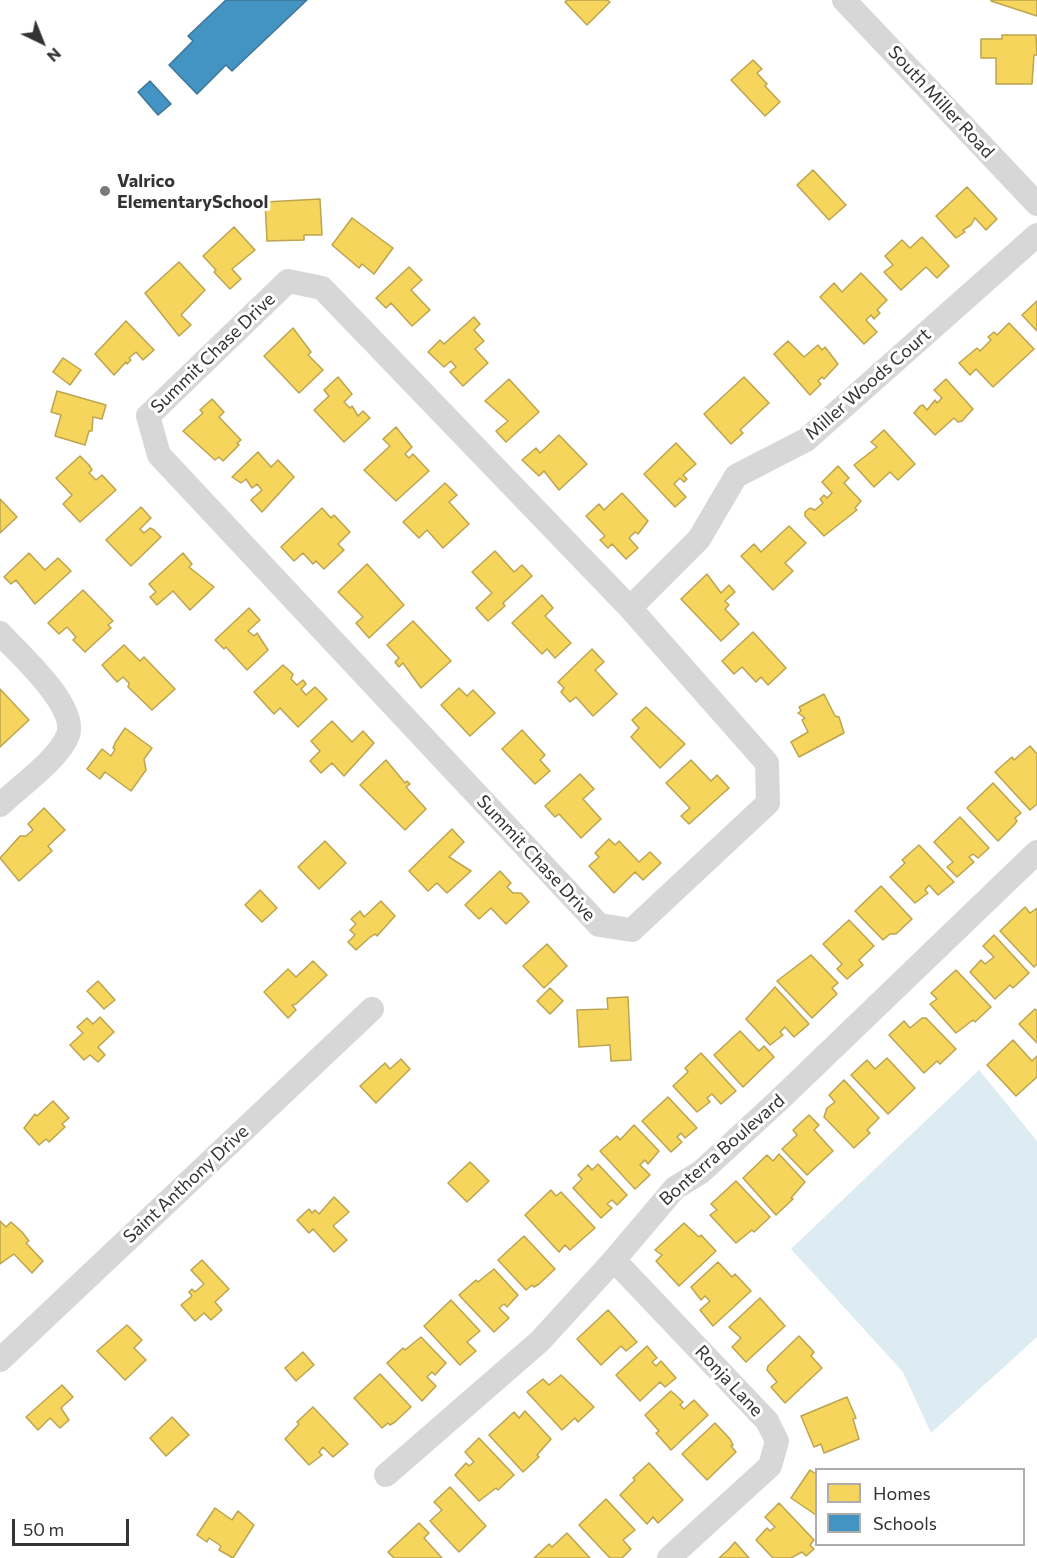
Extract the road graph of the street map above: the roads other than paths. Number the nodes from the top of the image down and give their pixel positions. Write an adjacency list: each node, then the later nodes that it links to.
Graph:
1 (844, 0): 2 (street, South Miller Road)
2 (1037, 204)
3 (1037, 235): 4 (street, Miller Woods Court)
4 (630, 608): 4 (street, Summit Chase Drive)
5 (0, 633): 6 (street)
6 (0, 805)
7 (1037, 852): 9 (street, Bonterra Boulevard)
8 (372, 1009): 10 (street, Saint Anthony Drive)
9 (614, 1260): 11 (street, Bonterra Boulevard); 12 (street, Ronja Lane)
10 (0, 1360)
11 (386, 1475)
12 (669, 1558)

